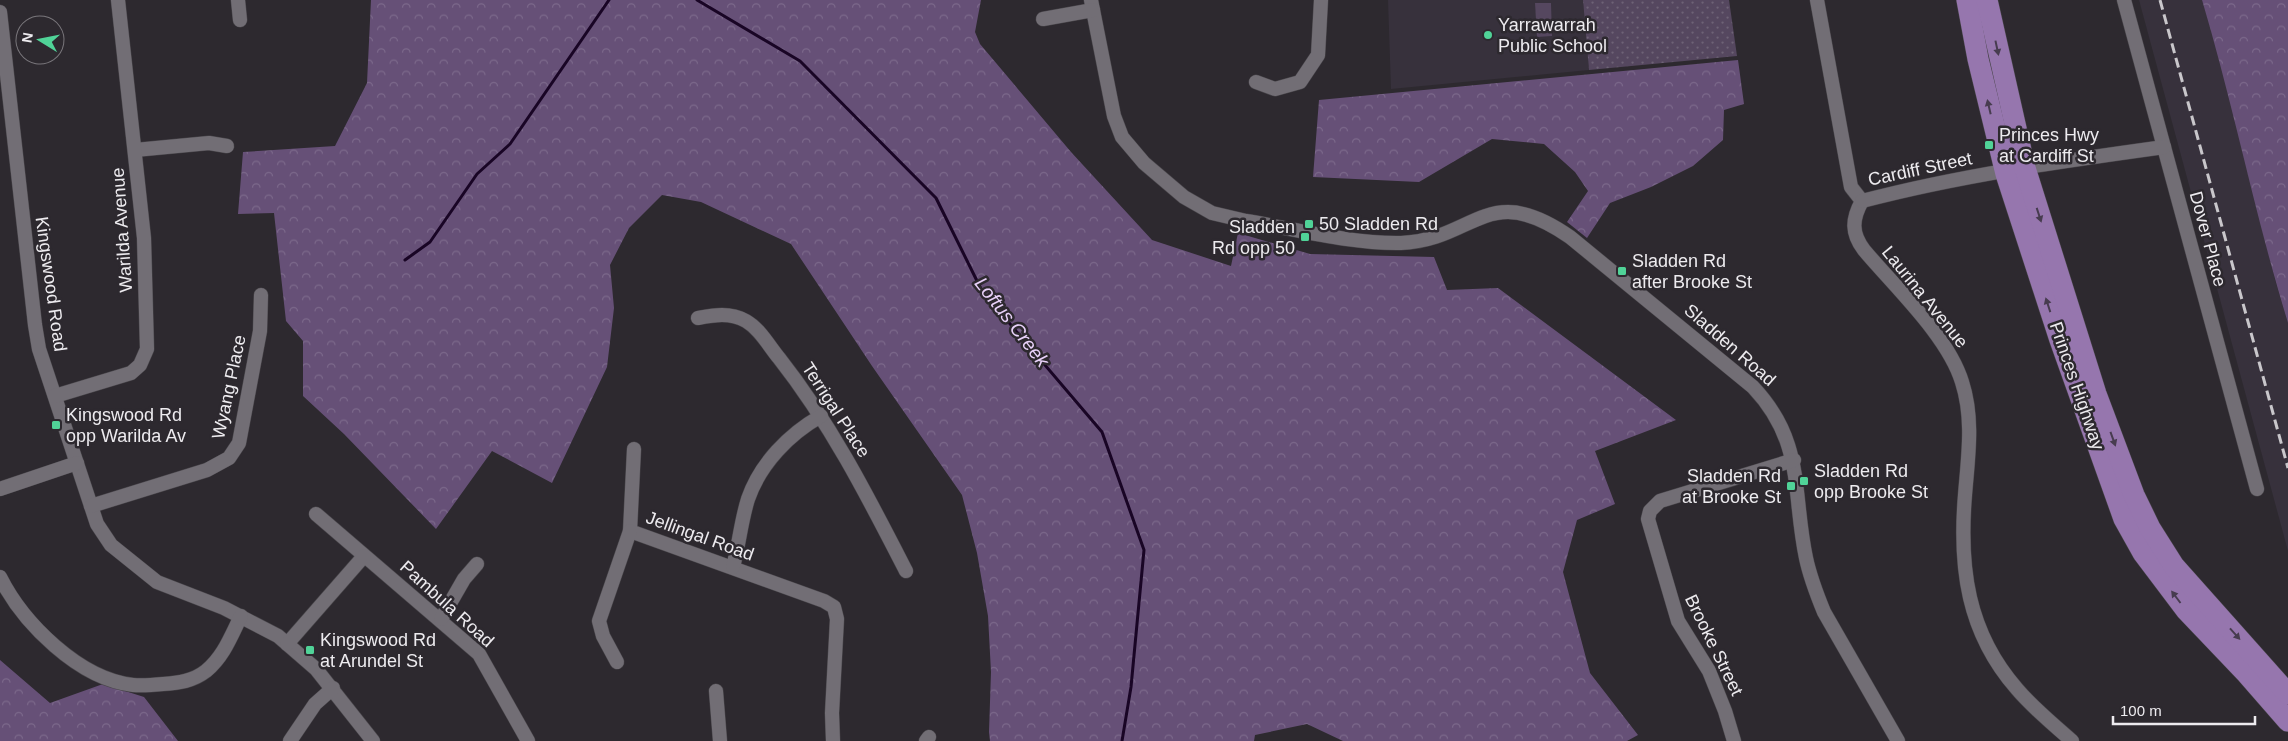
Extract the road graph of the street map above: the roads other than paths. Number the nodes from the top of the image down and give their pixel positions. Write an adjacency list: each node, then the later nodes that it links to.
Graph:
1 (118, 0): 15 (street, Warilda Avenue)
2 (238, 0): 11 (street)
3 (1321, 0): 12 (street)
4 (1816, 0): 17 (street)
5 (1967, 0): 16 (highway, Princes Highway, one-way to 5)
6 (1987, 0): 16 (highway, Princes Highway, one-way to 16)
7 (2124, 0): 14 (street, Dover Place)
8 (1092, 5): 10 (street); 23 (street, Sladden Road)
9 (0, 12): 20 (street, Kingswood Road)
10 (1043, 19)
11 (240, 20)
12 (1256, 82)
13 (227, 146): 15 (street)
14 (2164, 147): 16 (street, Cardiff Street); 26 (street, Dover Place)
15 (135, 150): 20 (street, Warilda Avenue)
16 (2015, 170): 17 (street, Cardiff Street); 41 (highway, Princes Highway, one-way to 41); 42 (highway, Princes Highway, one-way to 16)
17 (1862, 201): 50 (street, Laurina Avenue)
18 (261, 295): 27 (street, Wyang Place)
19 (698, 318): 21 (street, Terrigal Place)
20 (55, 396): 24 (street, Kingswood Road)
21 (821, 416): 32 (street); 33 (street, Terrigal Place)
22 (634, 449): 29 (street, Jellingal Road)
23 (1794, 460): 48 (street, Brooke Street); 49 (street, Sladden Road)
24 (77, 463): 25 (street); 27 (street, Kingswood Road)
25 (0, 489)
26 (2257, 489)
27 (91, 506): 35 (street, Kingswood Road)
28 (316, 514): 30 (street, Pambula Road)
29 (630, 531): 32 (street, Jellingal Road); 38 (street)
30 (364, 556): 36 (street, Pambula Road); 37 (street)
31 (476, 564): 36 (street)
32 (732, 567): 47 (street, Jellingal Road)
33 (906, 571)
34 (0, 577): 35 (street)
35 (241, 616): 37 (street, Kingswood Road)
36 (441, 619): 45 (street, Pambula Road)
37 (287, 644): 39 (street, Kingswood Road)
38 (617, 662)
39 (333, 688): 43 (street); 44 (street, Kingswood Road)
40 (716, 691): 46 (street)
41 (2288, 694)
42 (2288, 721)
43 (290, 741)
44 (373, 741)
45 (528, 741)
46 (720, 741)
47 (833, 741)
48 (1733, 741)
49 (1898, 741)
50 (2072, 741)

